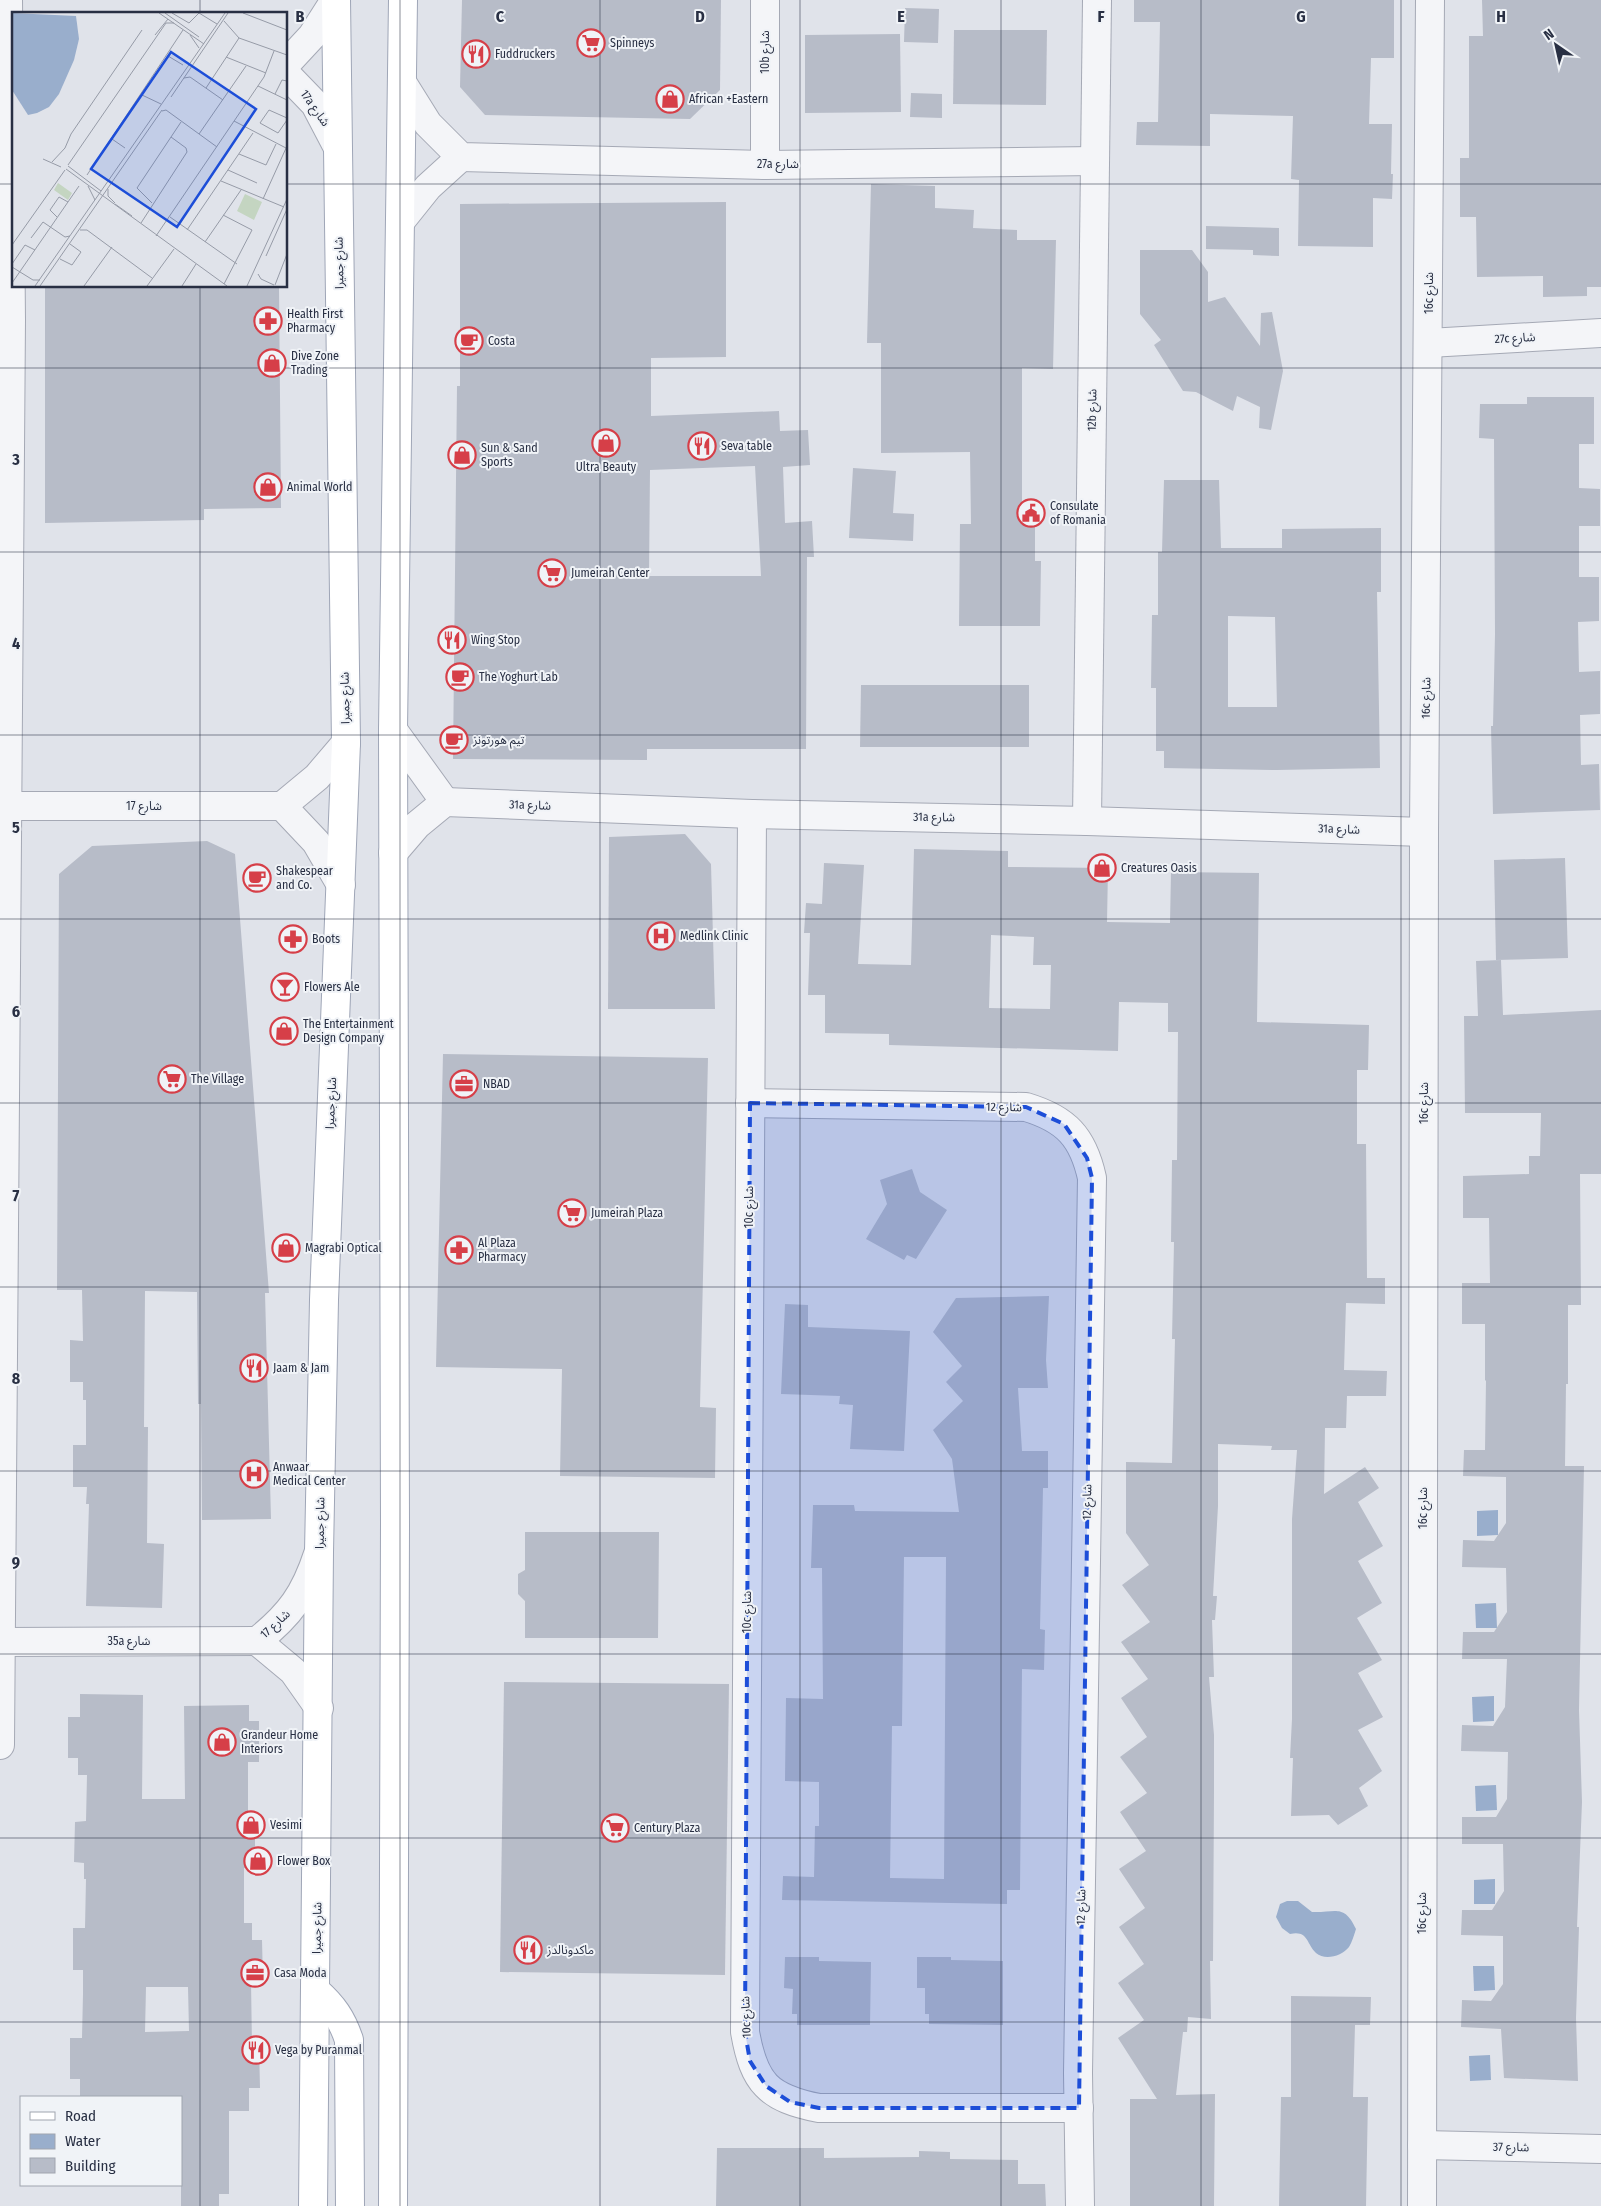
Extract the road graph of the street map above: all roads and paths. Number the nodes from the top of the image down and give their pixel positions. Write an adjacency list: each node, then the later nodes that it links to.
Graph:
1 (8, 0): 8 (street)
2 (336, 0): 7 (street); 11 (main road, شارع جميرا)
3 (403, 0): 10 (main road)
4 (765, 0): 14 (street, 10b شارع)
5 (1097, 0): 13 (street, 12b شارع)
6 (1430, 0): 17 (street, 16c شارع)
7 (288, 62)
8 (11, 74): 21 (street)
9 (288, 76): 11 (street, 17a شارع)
10 (403, 84): 12 (street); 15 (main road)
11 (337, 146): 19 (main road, شارع جميرا)
12 (461, 157): 14 (street, 27a شارع); 15 (street)
13 (1095, 161): 14 (street, 27a شارع); 24 (street, 12b شارع)
14 (765, 165)
15 (400, 222): 18 (main road)
16 (1601, 333): 17 (street, 27c شارع)
17 (1429, 343): 25 (street, 16c شارع)
18 (393, 730): 20 (street); 26 (main road)
19 (346, 743): 22 (street); 27 (main road, شارع جميرا)
20 (445, 802): 23 (street, 31a شارع); 26 (street)
21 (7, 806): 22 (street, شارع 17); 31 (street)
22 (282, 806): 27 (street)
23 (752, 814): 24 (street, 31a شارع); 28 (street, 10c شارع)
24 (1087, 821): 25 (street, 31a شارع)
25 (1424, 832): 36 (street, 16c شارع)
26 (393, 853): 40 (main road)
27 (341, 885): 29 (main road, شارع جميرا)
28 (750, 1103): 35 (street, 10c شارع); 35 (street, شارع 12)
29 (319, 1552): 30 (street, شارع 17); 32 (main road, شارع جميرا)
30 (257, 1641): 31 (street, 35a شارع); 32 (street, شارع 17)
31 (2, 1642): 33 (street)
32 (319, 1708): 34 (main road, شارع جميرا)
33 (0, 1745)
34 (316, 1992): 38 (main road, شارع جميرا); 39 (main road)
35 (1079, 2108): 41 (street, شارع 12)
36 (1422, 2145): 37 (street, شارع 37); 42 (street, 16c شارع)
37 (1601, 2149)
38 (313, 2206)
39 (350, 2206)
40 (393, 2206)
41 (1080, 2206)
42 (1422, 2206)

